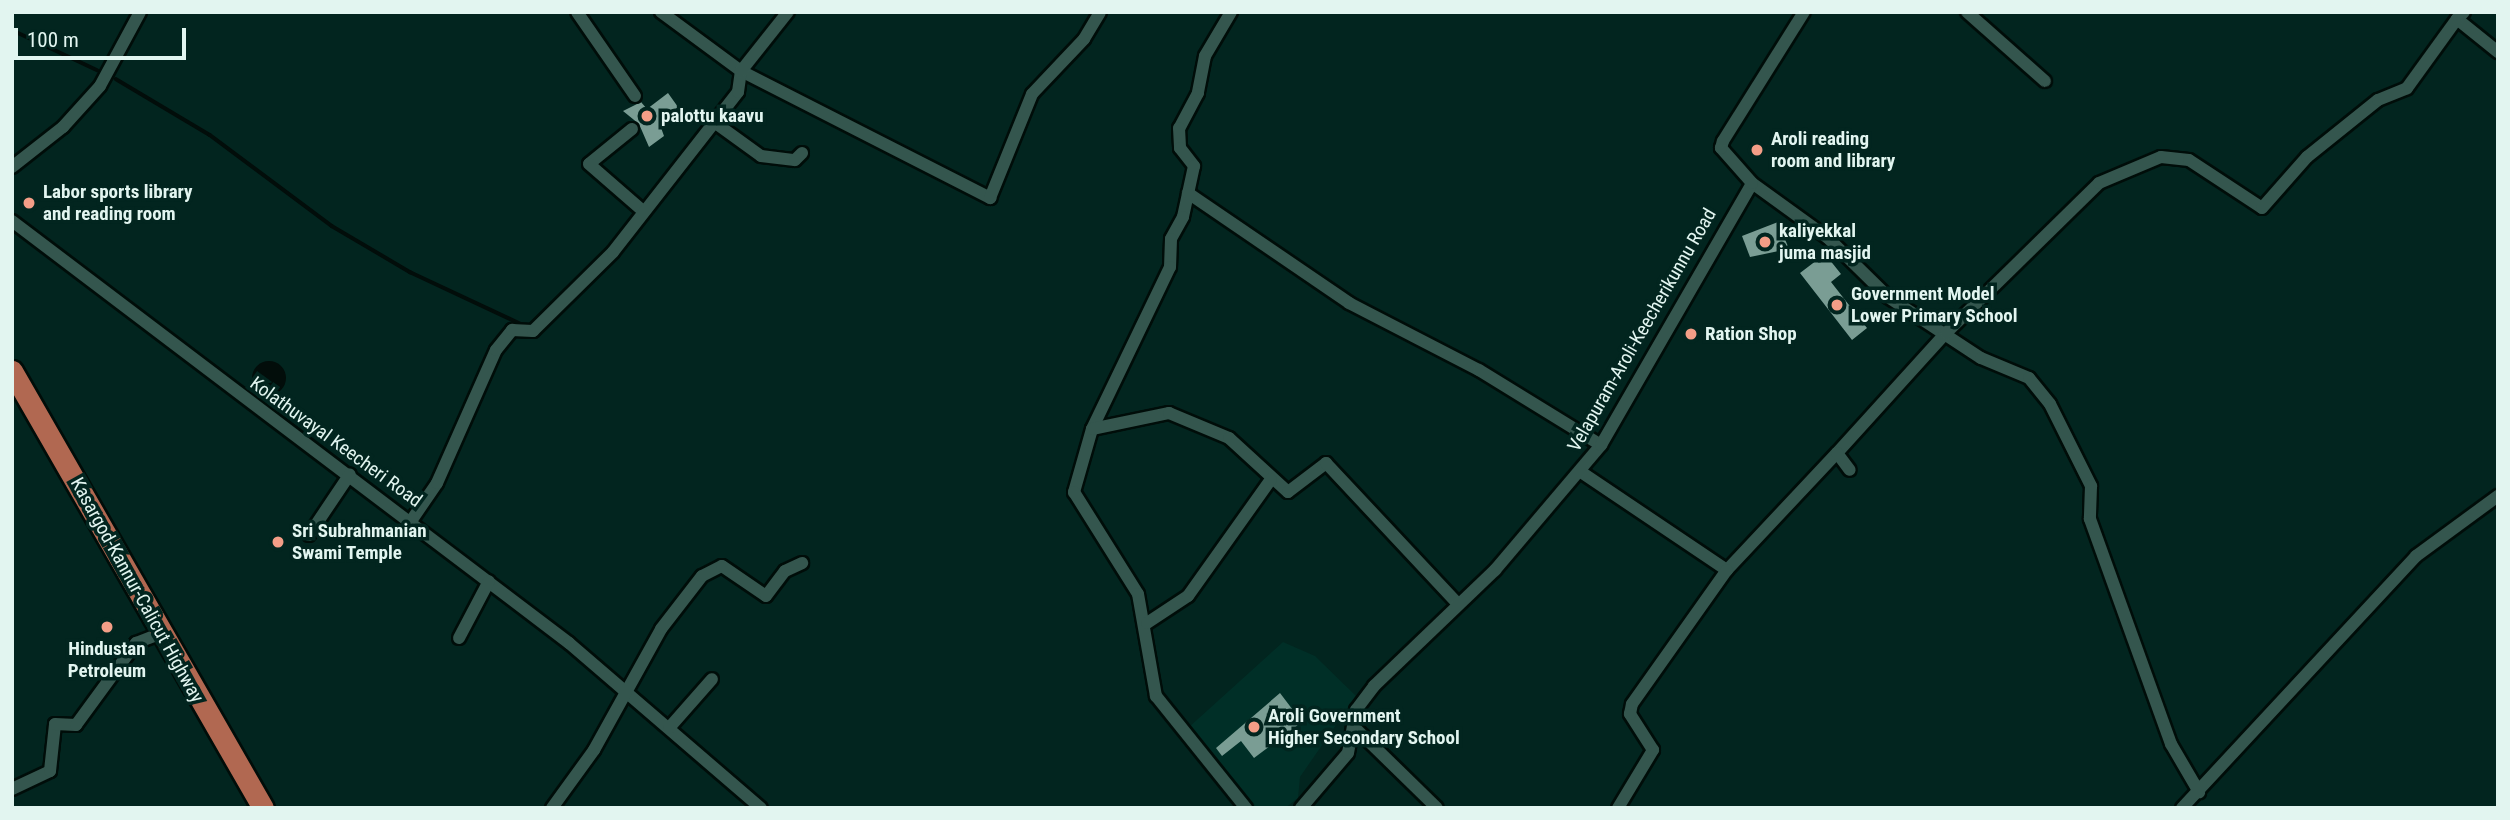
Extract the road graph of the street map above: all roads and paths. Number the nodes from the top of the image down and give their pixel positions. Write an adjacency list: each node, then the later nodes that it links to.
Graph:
1 (140, 12): 17 (street)
2 (577, 12): 13 (street)
3 (661, 12): 11 (street)
4 (788, 12): 11 (street)
5 (1100, 12): 11 (street)
6 (1231, 12): 19 (street)
7 (1804, 12): 18 (street)
8 (1966, 12): 12 (street)
9 (2461, 16): 10 (street); 22 (street)
10 (2498, 52)
11 (741, 71): 14 (street)
12 (2046, 81)
13 (635, 96)
14 (715, 122): 16 (street); 20 (street)
15 (632, 130): 20 (street)
16 (802, 153)
17 (12, 167)
18 (1752, 183): 22 (street); 25 (street, Velapuram-Aroli-Keecherikunnu Road)
19 (1188, 193): 24 (street); 25 (street)
20 (643, 211): 32 (street)
21 (12, 221): 29 (street, Kolathuvayal Keecheri Road)
22 (1946, 333): 26 (street); 46 (street)
23 (12, 371): 39 (highway, Kasargod-Kannur-Calicut Highway)
24 (1091, 429): 30 (street); 38 (street)
25 (1601, 445): 28 (street, Velapuram-Aroli-Keecherikunnu Road)
26 (1837, 453): 27 (street); 35 (street)
27 (1850, 470)
28 (1581, 472): 35 (street); 37 (street, Velapuram-Aroli-Keecherikunnu Road)
29 (350, 474): 32 (street, Kolathuvayal Keecheri Road); 33 (street)
30 (1271, 479): 37 (street); 38 (street)
31 (2498, 496): 46 (street)
32 (411, 521): 36 (street, Kolathuvayal Keecheri Road)
33 (309, 535)
34 (802, 563): 42 (street)
35 (1727, 570): 53 (street)
36 (489, 581): 40 (street); 42 (street, Kolathuvayal Keecheri Road)
37 (1457, 603): 43 (street, Velapuram-Aroli-Keecherikunnu Road)
38 (1147, 623): 50 (street)
39 (162, 633): 45 (street); 47 (highway, Kasargod-Kannur-Calicut Highway)
40 (459, 638)
41 (712, 679): 44 (street)
42 (624, 689): 44 (street, Kolathuvayal Keecheri Road); 48 (street)
43 (1353, 726): 51 (street, Velapuram-Aroli-Keecherikunnu Road); 52 (street)
44 (669, 728): 49 (street, Kolathuvayal Keecheri Road)
45 (12, 789)
46 (2199, 792): 54 (street)
47 (263, 808)
48 (552, 808)
49 (761, 808)
50 (1246, 808)
51 (1301, 808)
52 (1437, 808)
53 (1618, 808)
54 (2182, 808)

